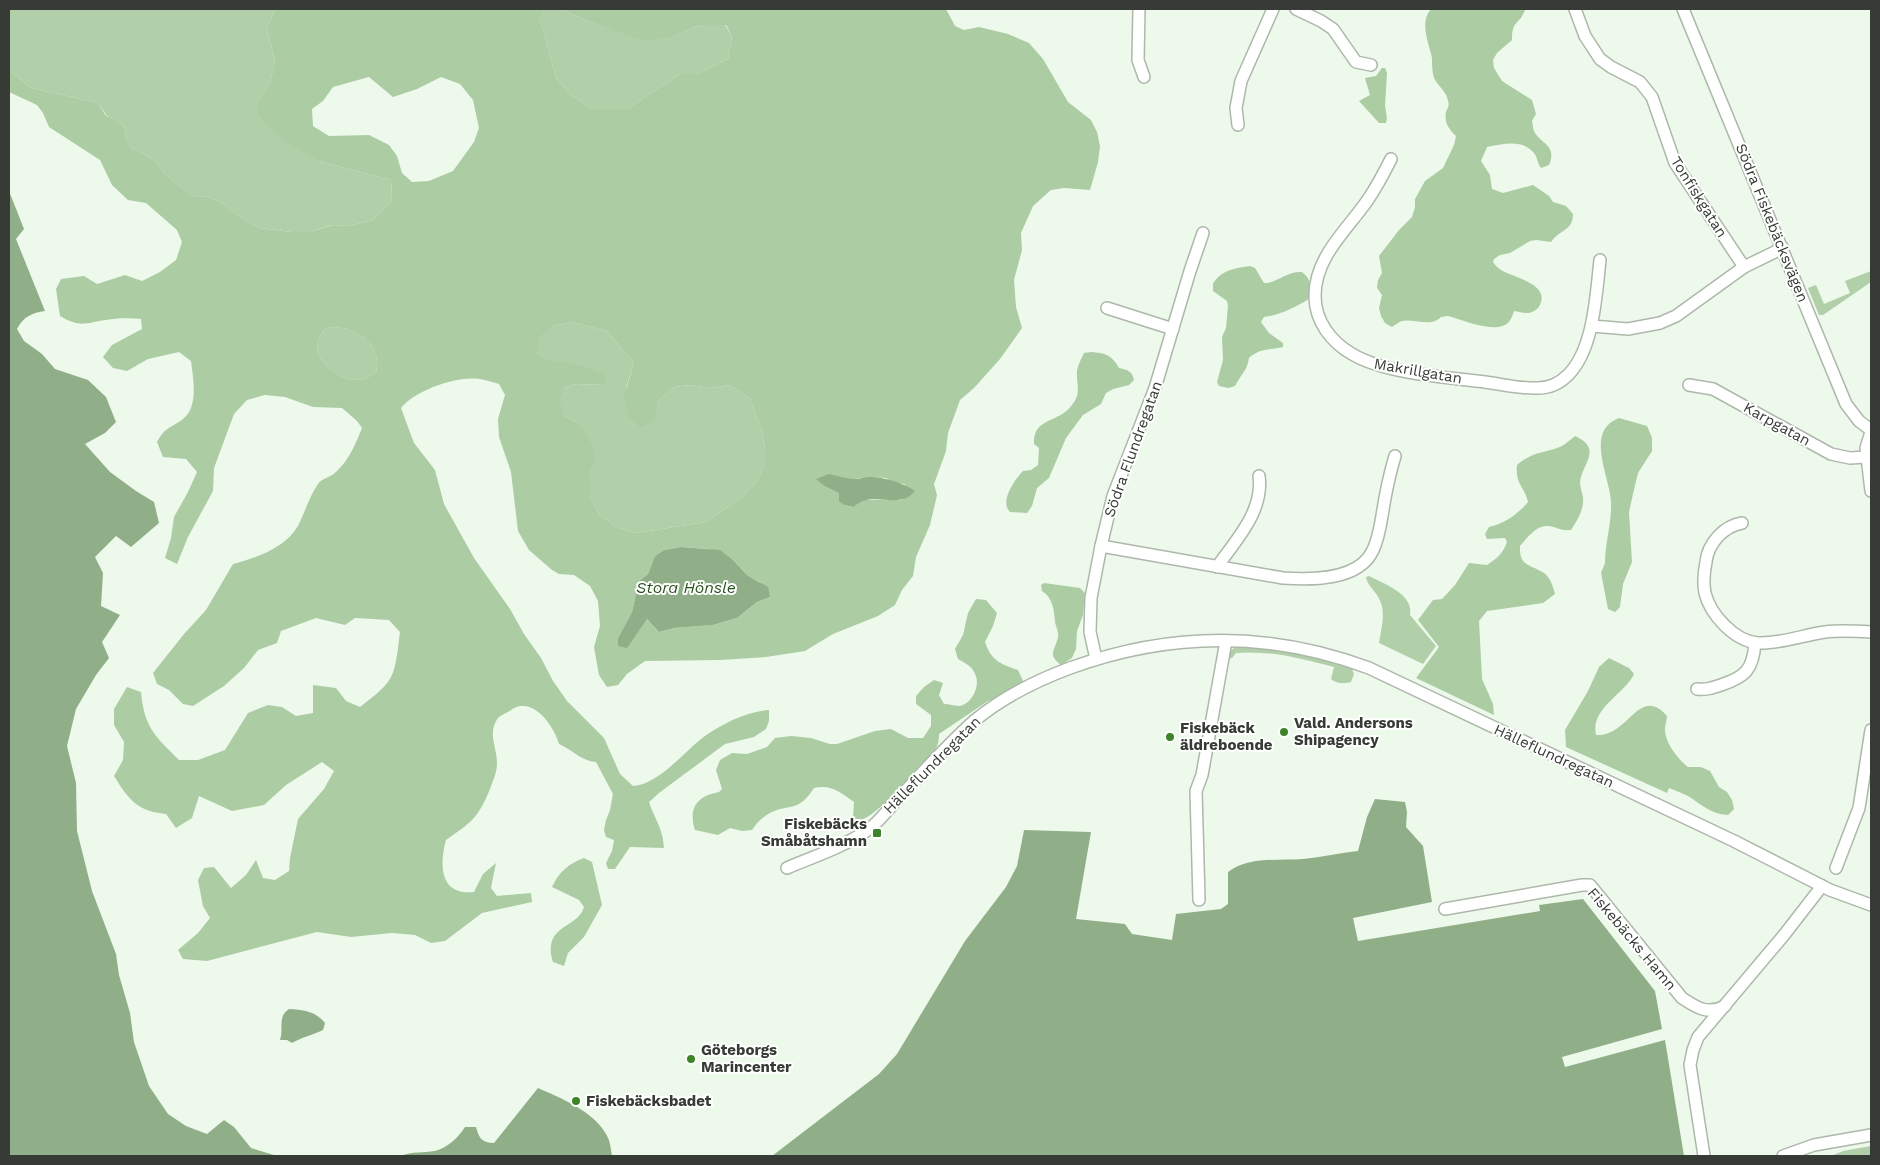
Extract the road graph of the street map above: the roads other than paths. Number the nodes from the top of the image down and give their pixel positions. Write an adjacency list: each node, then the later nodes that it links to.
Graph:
1 (1139, 9): 7 (street)
2 (1273, 9): 8 (street)
3 (1296, 9): 6 (street)
4 (1575, 9): 13 (street, Tonfiskgatan)
5 (1683, 9): 11 (street, Södra Fiskebäcksvägen)
6 (1371, 65)
7 (1144, 77)
8 (1238, 125)
9 (1391, 159): 15 (street, Makrillgatan)
10 (1203, 233): 16 (street, Södra Flundregatan)
11 (1783, 248): 13 (street); 18 (street, Södra Fiskebäcksvägen)
12 (1600, 260): 15 (street, Makrillgatan)
13 (1744, 267): 15 (street)
14 (1107, 308): 16 (street)
15 (1592, 326)
16 (1173, 329): 24 (street, Södra Flundregatan)
17 (1689, 384): 20 (street, Karpgatan)
18 (1871, 431): 20 (street, Södra Fiskebäcksvägen)
19 (1396, 456): 25 (street)
20 (1866, 457): 22 (street, Södra Fiskebäcksvägen)
21 (1259, 476): 25 (street)
22 (1871, 491)
23 (1742, 523): 28 (street)
24 (1101, 546): 25 (street); 29 (street, Södra Flundregatan)
25 (1217, 567)
26 (1871, 632): 28 (street)
27 (1226, 641): 29 (street, Hälleflundregatan); 34 (street, Hälleflundregatan); 35 (street)
28 (1755, 643): 30 (street)
29 (1096, 659): 32 (street, Hälleflundregatan)
30 (1697, 689)
31 (1871, 730): 33 (street)
32 (787, 868)
33 (1836, 868)
34 (1822, 886): 36 (street, Hälleflundregatan); 38 (street)
35 (1199, 900)
36 (1871, 905)
37 (1445, 909): 38 (street, Fiskebäcks Hamn)
38 (1725, 1006): 41 (street)
39 (1871, 1135): 40 (street)
40 (1802, 1153): 42 (street)
41 (1704, 1156)
42 (1783, 1156)

